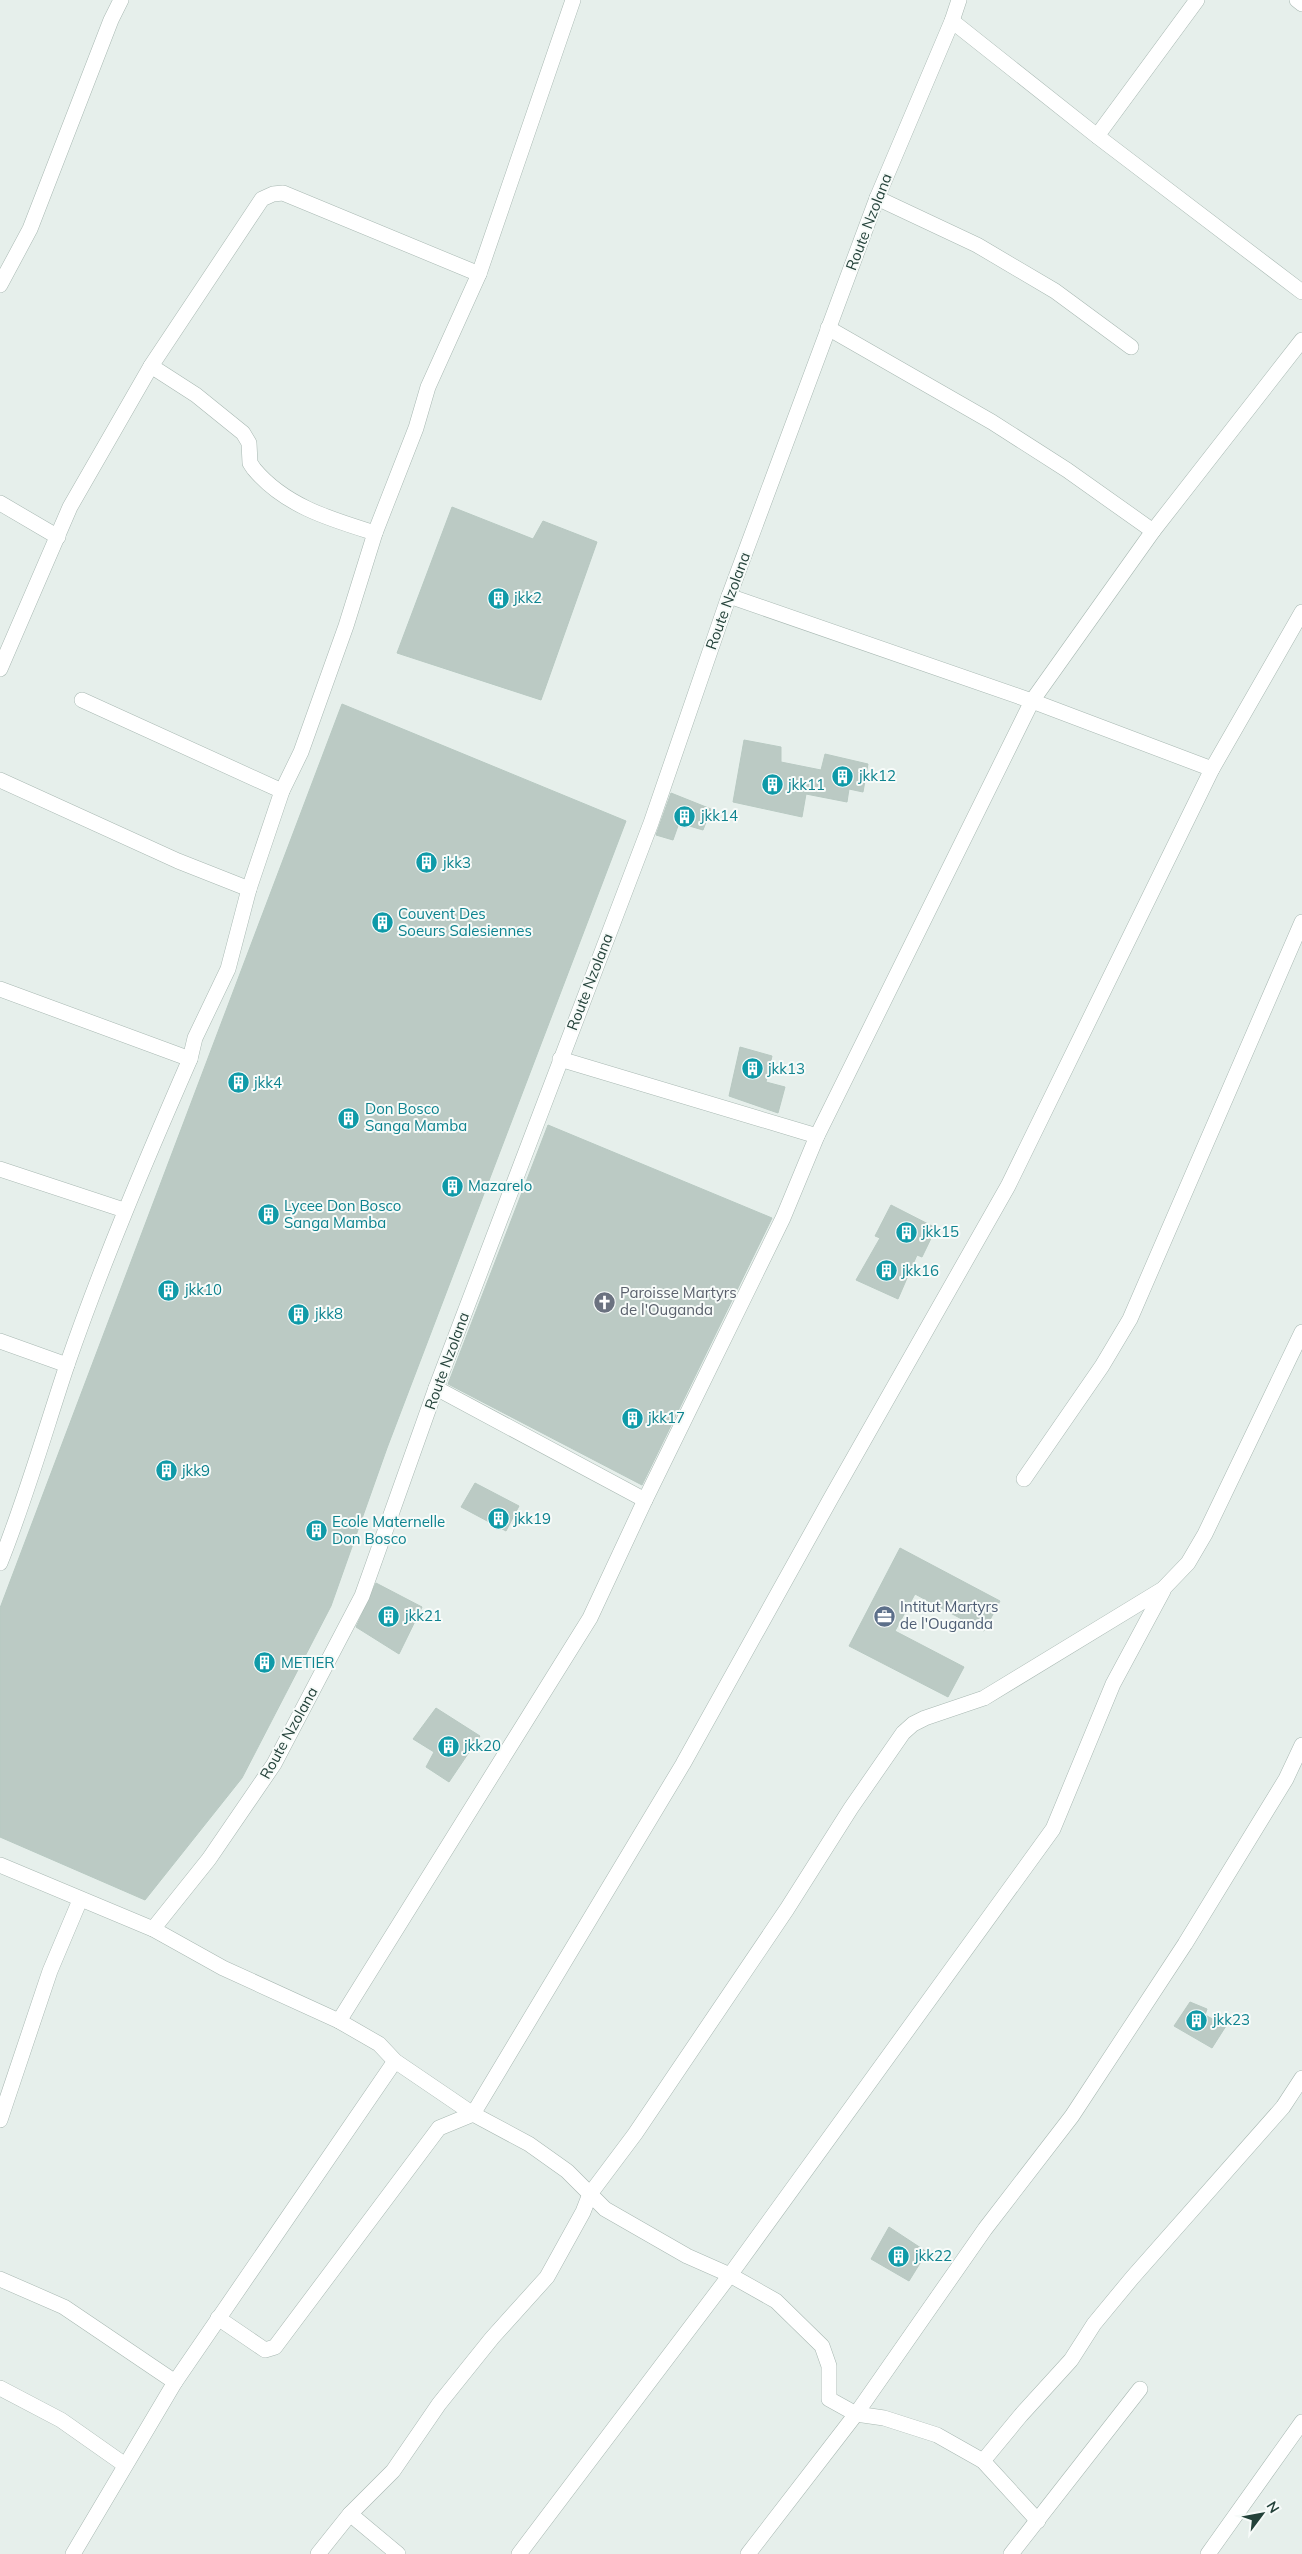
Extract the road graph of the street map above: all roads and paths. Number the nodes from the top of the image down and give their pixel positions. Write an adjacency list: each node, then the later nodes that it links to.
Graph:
1 (121, 0): 11 (street)
2 (573, 0): 10 (street)
3 (959, 0): 7 (street, Route Nzolana)
4 (1197, 0): 8 (street)
5 (1297, 0): 6 (street)
6 (1302, 4)
7 (952, 21): 8 (street); 9 (street, Route Nzolana)
8 (1098, 136): 12 (street)
9 (877, 198): 13 (street, Route Nzolana); 15 (street)
10 (479, 274): 16 (street); 19 (street)
11 (0, 285)
12 (1302, 292)
13 (828, 328): 18 (street); 21 (street, Route Nzolana)
14 (1302, 340): 18 (street)
15 (1131, 347)
16 (151, 366): 19 (street); 20 (street)
17 (0, 503): 20 (street)
18 (1153, 531): 25 (street)
19 (375, 533): 28 (street)
20 (58, 537): 23 (street)
21 (729, 596): 25 (street); 33 (street, Route Nzolana)
22 (1302, 612): 26 (street)
23 (0, 669)
24 (82, 700): 28 (street)
25 (1032, 701): 26 (street); 34 (street)
26 (1212, 769): 55 (street)
27 (0, 780): 29 (street)
28 (282, 792): 29 (street)
29 (249, 889): 32 (street)
30 (1302, 922): 41 (street)
31 (0, 989): 32 (street)
32 (190, 1059): 36 (street)
33 (560, 1060): 34 (street); 40 (street, Route Nzolana)
34 (817, 1136): 42 (street)
35 (0, 1169): 36 (street)
36 (124, 1210): 39 (street)
37 (1302, 1332): 45 (street)
38 (0, 1341): 39 (street)
39 (67, 1365): 43 (street)
40 (436, 1388): 42 (street); 49 (street, Route Nzolana)
41 (1024, 1479)
42 (645, 1500): 50 (street)
43 (6, 1529): 44 (street)
44 (0, 1563)
45 (1163, 1589): 57 (street); 58 (street)
46 (1302, 1745): 64 (street)
47 (0, 1865): 48 (street)
48 (80, 1900): 49 (street); 56 (street)
49 (154, 1929): 50 (street)
50 (339, 2020): 51 (street)
51 (395, 2061): 55 (street); 60 (street)
52 (1302, 2078): 54 (street)
53 (1302, 2095): 54 (street)
54 (1283, 2107): 66 (street)
55 (473, 2114): 57 (street); 60 (street)
56 (0, 2120)
57 (590, 2194): 58 (street); 68 (street)
58 (730, 2275): 64 (street); 73 (street)
59 (0, 2279): 61 (street)
60 (218, 2318): 61 (street)
61 (175, 2382): 67 (street)
62 (0, 2388): 67 (street)
63 (1140, 2388): 69 (street)
64 (856, 2414): 66 (street); 74 (street)
65 (1302, 2422): 76 (street)
66 (983, 2461): 69 (street)
67 (126, 2465): 70 (street)
68 (350, 2514): 71 (street); 72 (street)
69 (1038, 2521): 75 (street)
70 (73, 2554)
71 (318, 2554)
72 (398, 2554)
73 (519, 2554)
74 (748, 2554)
75 (1011, 2554)
76 (1208, 2554)

